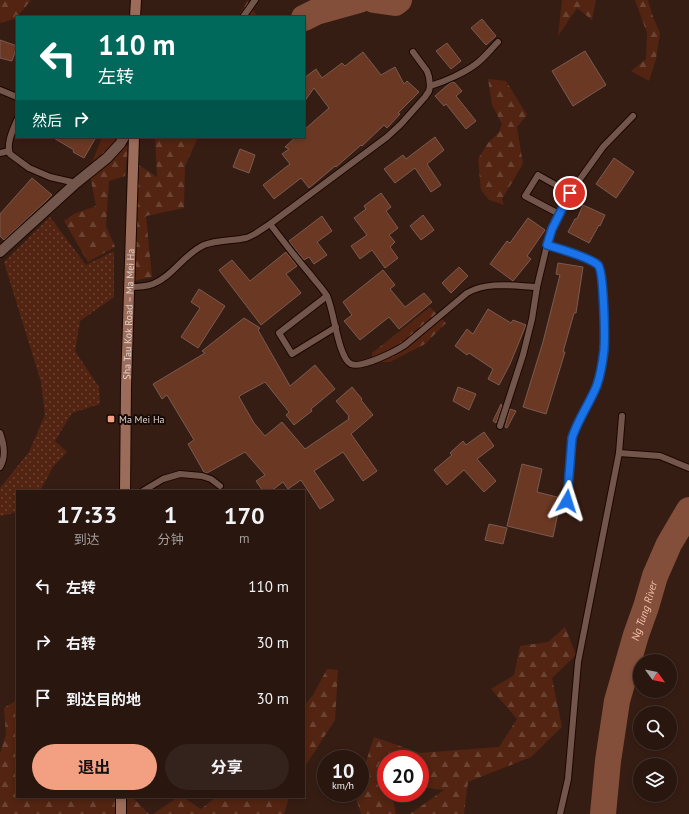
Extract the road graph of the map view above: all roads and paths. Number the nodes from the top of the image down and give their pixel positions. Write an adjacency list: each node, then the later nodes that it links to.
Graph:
1 (136, 0): 3 (main road)
2 (255, 0): 4 (lane)
3 (135, 16)
4 (244, 16)
5 (498, 42): 7 (lane)
6 (413, 52): 7 (lane)
7 (430, 86): 19 (lane)
8 (0, 90): 9 (lane)
9 (16, 97)
10 (633, 116): 17 (lane)
11 (16, 123): 14 (lane)
12 (123, 138): 16 (street)
13 (134, 138): 22 (main road, Sha Tau Kok Road – Ma Mei Ha)
14 (9, 151): 15 (lane); 16 (lane)
15 (0, 153)
16 (76, 183): 21 (street)
17 (570, 193): 18 (lane); 18 (lane)
18 (559, 214): 20 (lane)
19 (270, 224): 22 (lane); 24 (lane)
20 (547, 245): 23 (lane); 35 (lane)
21 (0, 252)
22 (129, 287): 33 (main road, Sha Tau Kok Road – Ma Mei Ha)
23 (537, 287): 25 (lane); 27 (lane)
24 (327, 296): 25 (lane); 25 (lane)
25 (336, 327)
26 (622, 416): 29 (lane)
27 (500, 426)
28 (0, 433): 30 (lane)
29 (619, 453): 31 (lane); 38 (lane)
30 (0, 467)
31 (689, 468)
32 (220, 486): 34 (lane)
33 (124, 490)
34 (145, 490)
35 (567, 501)
36 (121, 798): 37 (main road)
37 (121, 814)
38 (560, 814)

